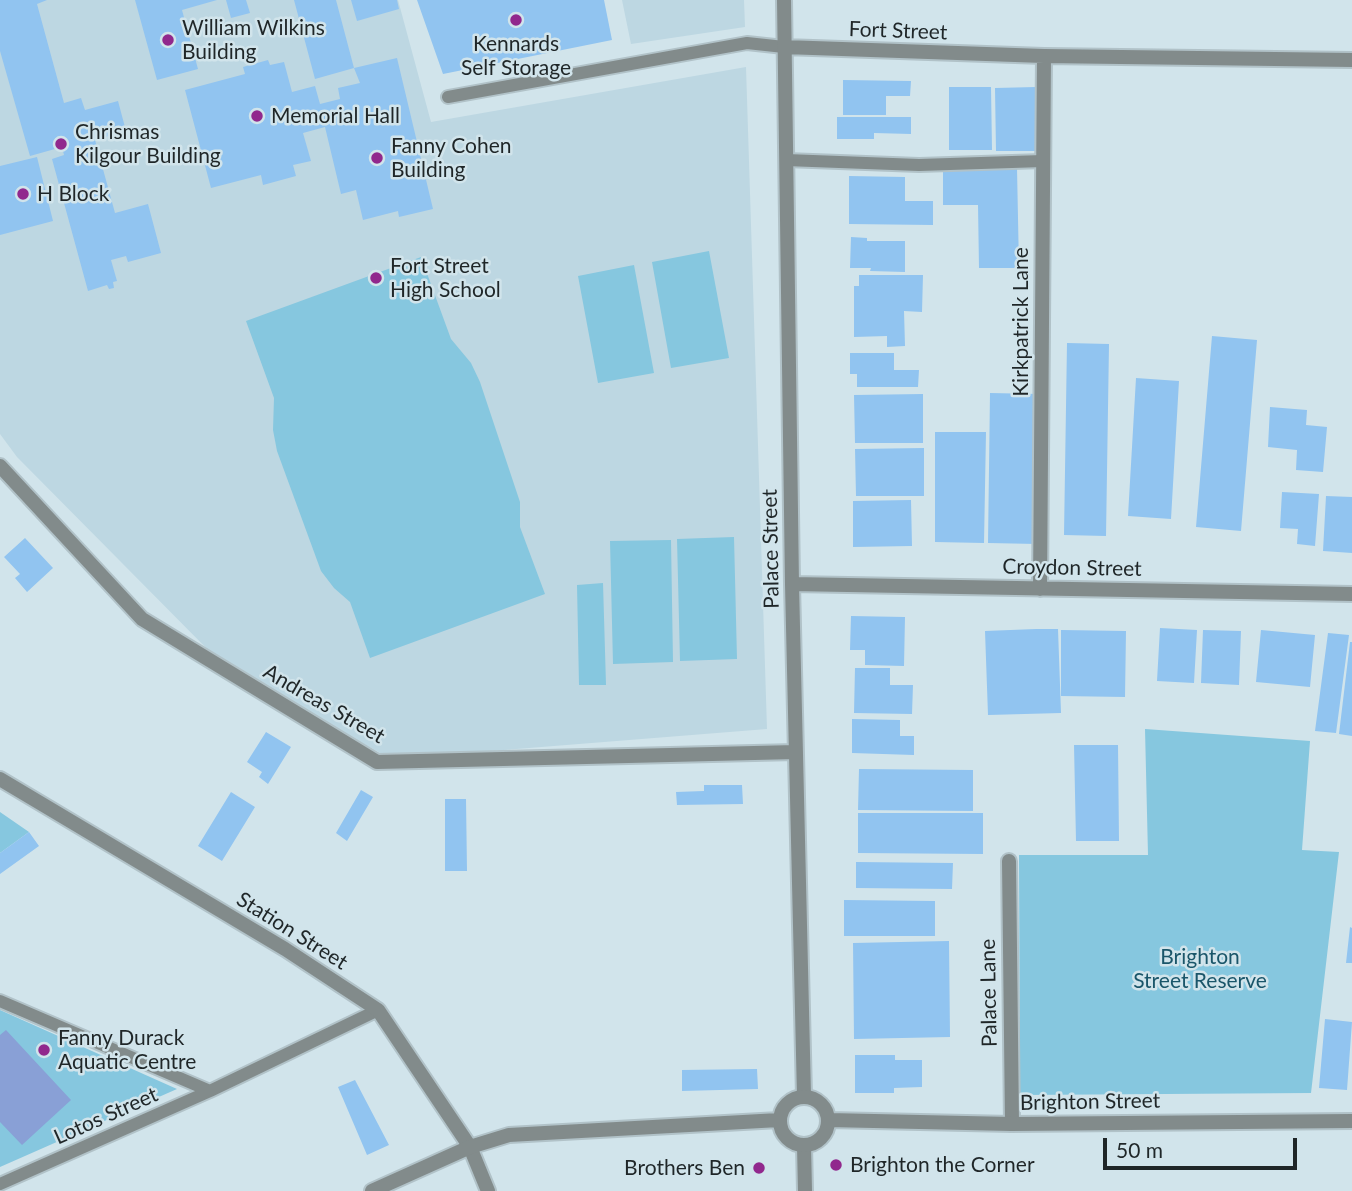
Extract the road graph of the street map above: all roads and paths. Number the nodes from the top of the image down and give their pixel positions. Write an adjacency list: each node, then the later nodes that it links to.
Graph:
1 (784, 0): 2 (street, Palace Street)
2 (783, 47): 3 (street, Fort Street); 5 (lane, Fort Street); 6 (street, Palace Street)
3 (1044, 56): 4 (street, Fort Street); 7 (street, Kirkpatrick Lane)
4 (1352, 60)
5 (448, 97)
6 (786, 160): 7 (lane); 9 (street, Palace Street)
7 (1043, 162): 10 (street, Kirkpatrick Lane)
8 (0, 466): 12 (street, Andreas Street)
9 (792, 584): 10 (street, Croydon Street); 12 (street, Palace Street)
10 (1040, 589): 11 (street, Croydon Street)
11 (1352, 594)
12 (796, 752): 18 (street, Palace Street)
13 (0, 779): 16 (street, Station Street)
14 (1009, 861): 22 (street, Palace Lane)
15 (0, 1001): 17 (lane)
16 (378, 1010): 17 (lane, Lotos Street); 24 (street, Station Street)
17 (210, 1091): 25 (lane, Lotos Street)
18 (804, 1096): 19 (street); 20 (street)
19 (779, 1120): 23 (street); 24 (street)
20 (828, 1120): 22 (street, Brighton Street); 23 (street)
21 (1352, 1121): 22 (street, Brighton Street)
22 (1012, 1124)
23 (804, 1145): 28 (street)
24 (470, 1147): 26 (street); 27 (street, Station Street)
25 (0, 1184)
26 (372, 1191)
27 (488, 1191)
28 (804, 1191)

